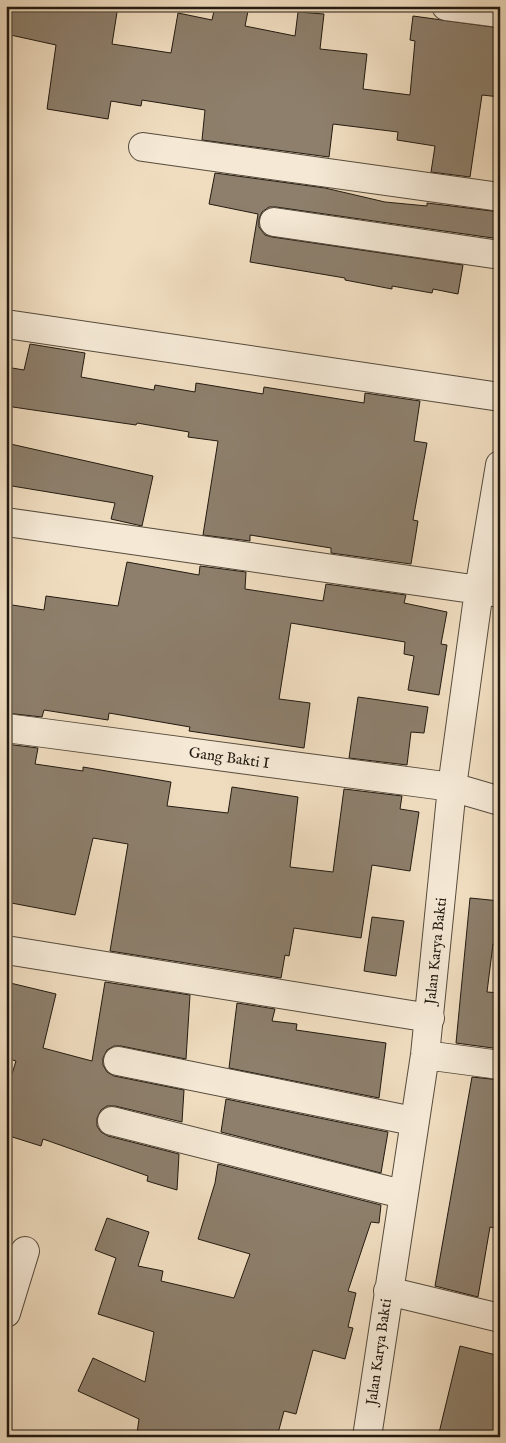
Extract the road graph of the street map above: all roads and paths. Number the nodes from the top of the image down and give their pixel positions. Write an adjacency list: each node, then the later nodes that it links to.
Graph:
1 (446, 6): 2 (street)
2 (500, 13)
3 (143, 146): 4 (street)
4 (500, 197)
5 (274, 222): 6 (street)
6 (500, 255)
7 (6, 324): 8 (street)
8 (500, 397)
9 (500, 465): 11 (street, Jalan Karya Bakti)
10 (6, 522): 11 (street)
11 (489, 592): 13 (street, Jalan Karya Bakti)
12 (6, 728): 13 (street, Gang Bakti I)
13 (452, 787): 14 (street, Gang Bakti I); 16 (street, Jalan Karya Bakti)
14 (500, 802)
15 (6, 950): 16 (street)
16 (430, 1018): 17 (street, Jalan Karya Bakti)
17 (424, 1055): 19 (street); 21 (street, Jalan Karya Bakti)
18 (118, 1061): 21 (street)
19 (500, 1065)
20 (112, 1121): 22 (street)
21 (413, 1121): 22 (street, Jalan Karya Bakti)
22 (402, 1194): 24 (street, Jalan Karya Bakti)
23 (25, 1251): 25 (street)
24 (388, 1291): 26 (street); 27 (street, Jalan Karya Bakti)
25 (6, 1313)
26 (500, 1318)
27 (367, 1437)

